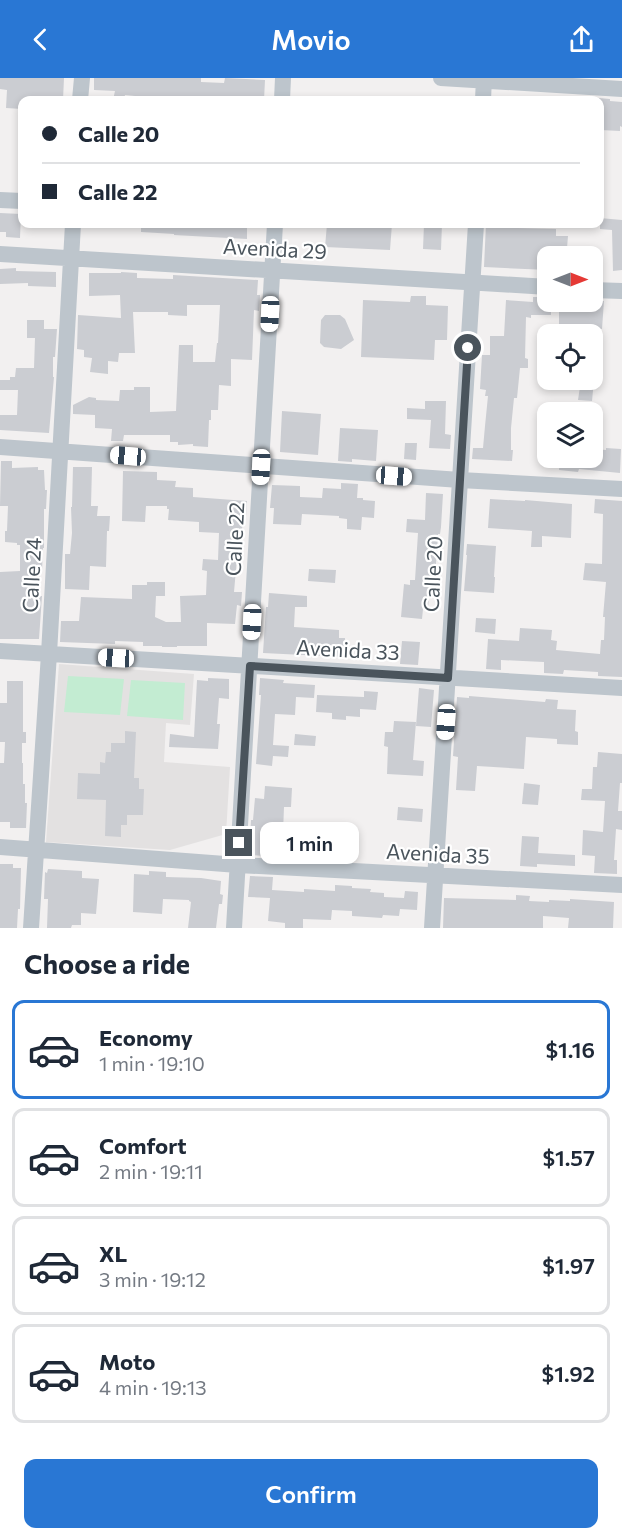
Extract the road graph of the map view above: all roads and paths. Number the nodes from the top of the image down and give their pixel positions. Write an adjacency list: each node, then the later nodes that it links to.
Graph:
1 (82, 78): 6 (street)
2 (283, 78): 7 (street)
3 (441, 78): 4 (street)
4 (484, 79): 5 (street); 8 (street)
5 (622, 89)
6 (80, 96)
7 (282, 96)
8 (483, 96)
9 (0, 200): 10 (street)
10 (18, 201)
11 (73, 228): 15 (street, Calle 24)
12 (275, 228): 16 (street, Calle 22)
13 (476, 228): 17 (street, Calle 20)
14 (0, 254): 15 (street, Avenida 29)
15 (71, 258): 16 (street, Avenida 29); 22 (street, Calle 24)
16 (272, 271): 17 (street, Avenida 29); 23 (street, Calle 22)
17 (472, 282): 18 (street, Avenida 29); 24 (street, Calle 20)
18 (537, 286)
19 (603, 290): 20 (street)
20 (622, 291)
21 (0, 447): 22 (street)
22 (61, 451): 23 (street); 27 (street, Calle 24)
23 (261, 467): 24 (street); 28 (street, Calle 22)
24 (460, 480): 25 (street); 29 (street, Calle 20)
25 (622, 489)
26 (0, 651): 27 (street, Avenida 33)
27 (50, 654): 28 (street, Avenida 33); 32 (street, Calle 24)
28 (250, 666): 29 (street, Avenida 33); 33 (street, Calle 22)
29 (448, 678): 30 (street, Avenida 33); 34 (street, Calle 20)
30 (622, 688)
31 (0, 847): 32 (street, Avenida 35)
32 (36, 850): 33 (street, Avenida 35); 36 (street, Calle 24)
33 (238, 865): 34 (street, Avenida 35); 37 (street, Calle 22)
34 (436, 875): 35 (street, Avenida 35); 38 (street, Calle 20)
35 (622, 885)
36 (31, 928)
37 (234, 928)
38 (432, 928)

